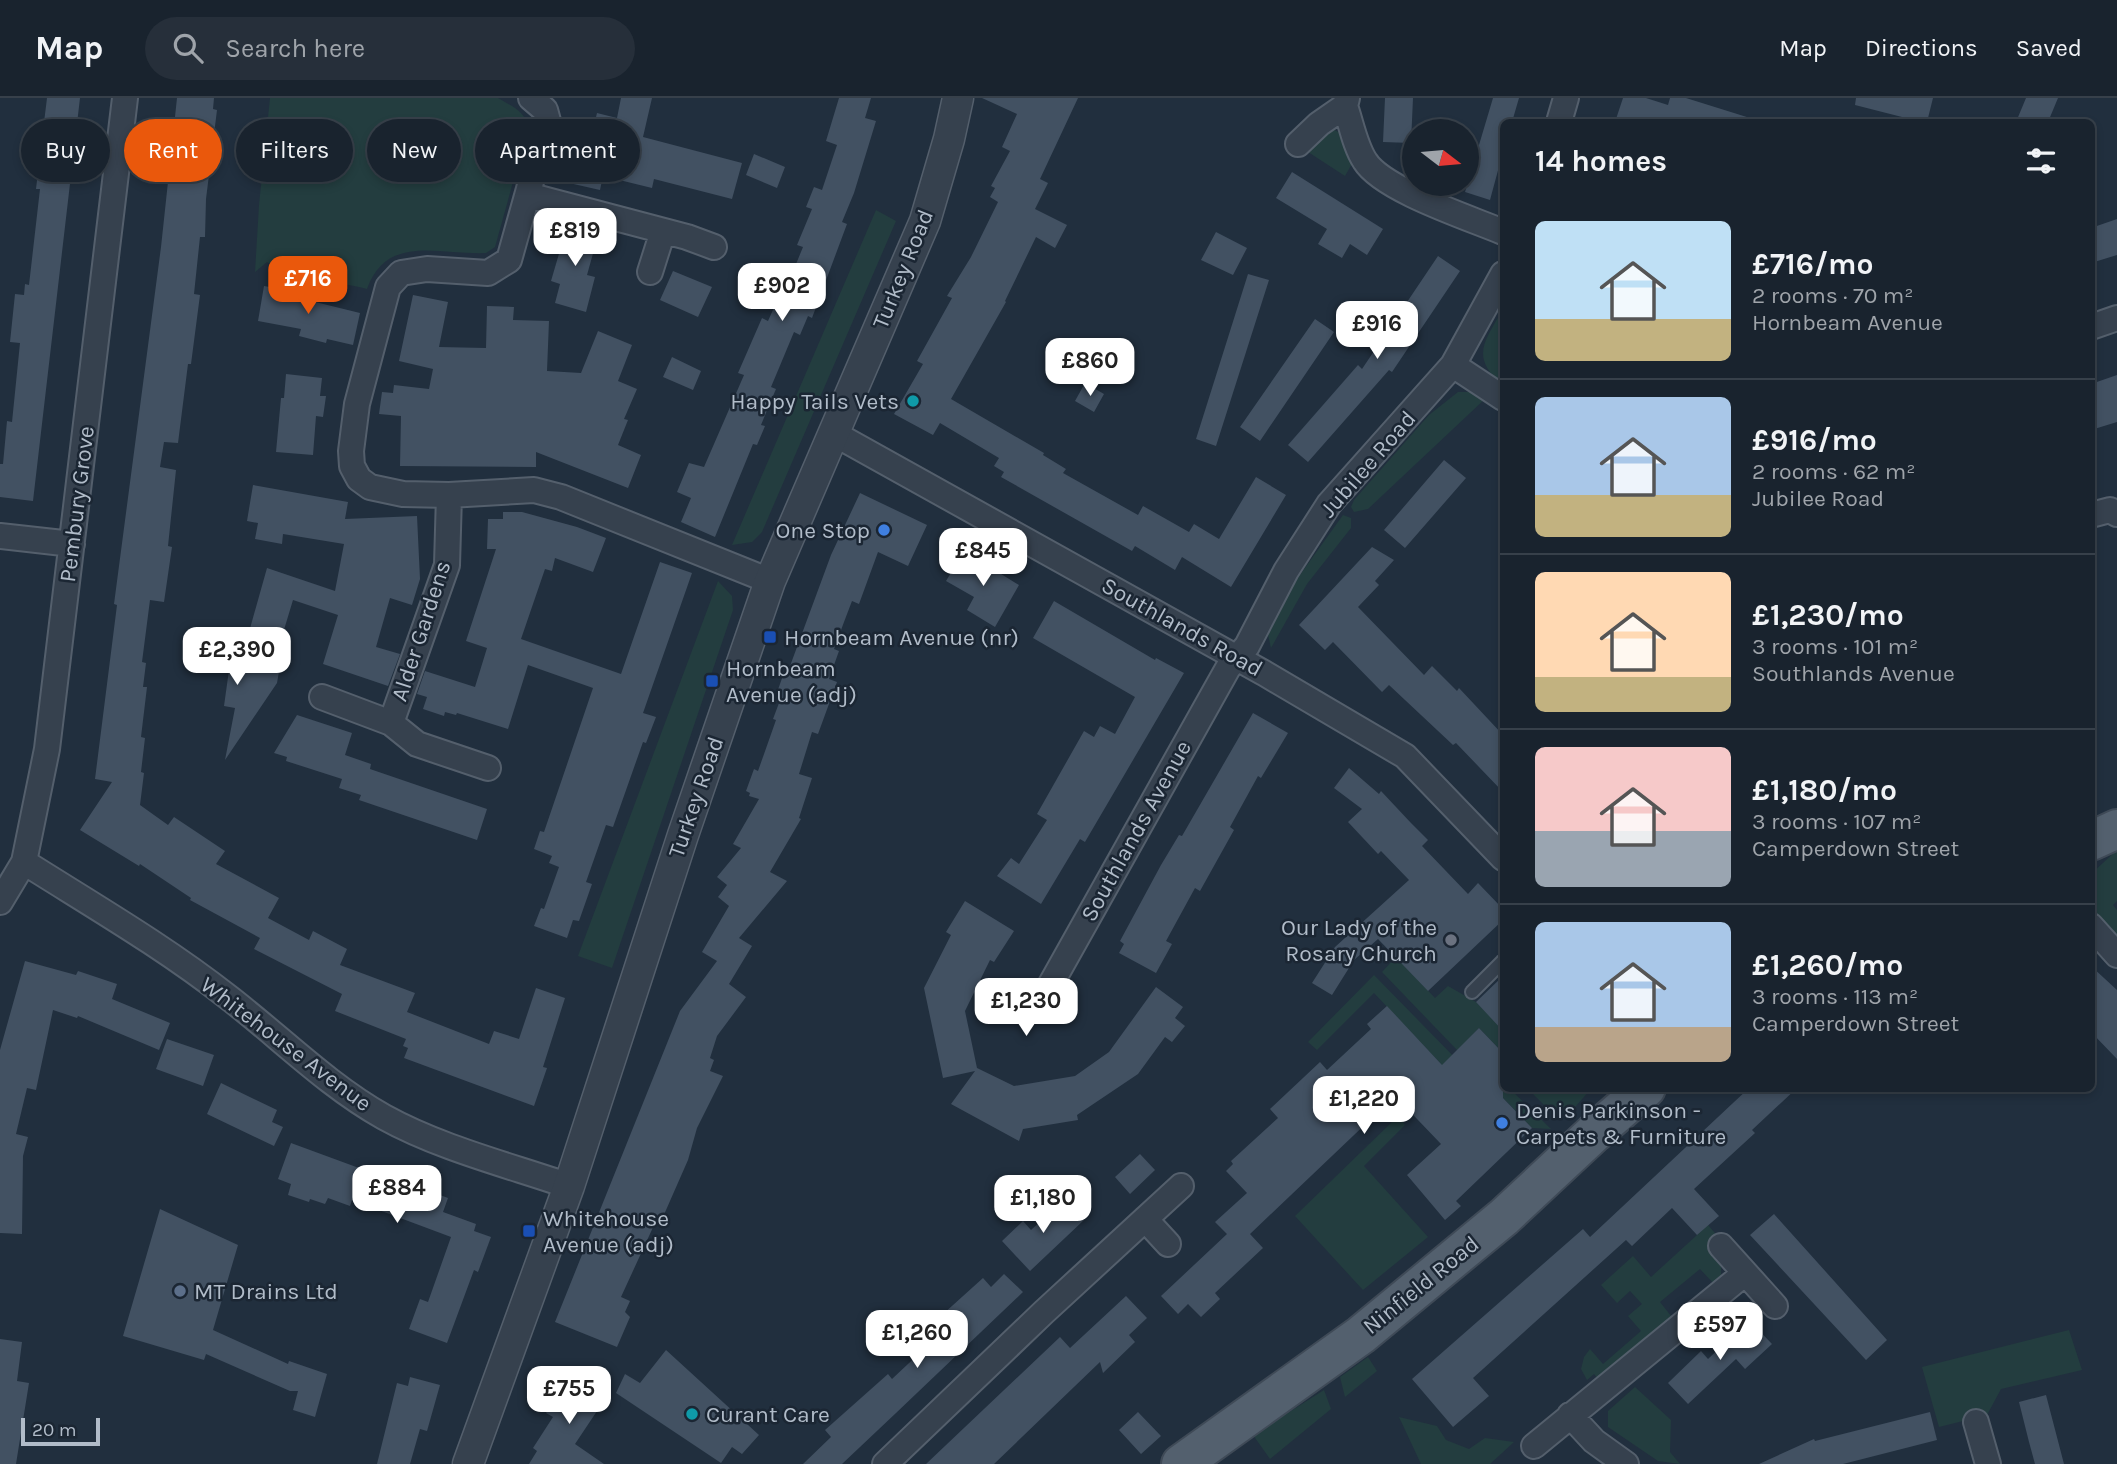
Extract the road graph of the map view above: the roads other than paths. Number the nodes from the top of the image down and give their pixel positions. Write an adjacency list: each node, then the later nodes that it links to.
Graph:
1 (125, 98): 23 (street, Pembury Grove)
2 (531, 98): 8 (street)
3 (958, 98): 18 (street, Turkey Road)
4 (1566, 98): 6 (street)
5 (1346, 102): 7 (street); 10 (street)
6 (1560, 119)
7 (1298, 144)
8 (528, 195): 9 (street); 19 (street)
9 (663, 231): 11 (street); 12 (street)
10 (1500, 231)
11 (714, 247)
12 (650, 272)
13 (1500, 279): 16 (street, Jubilee Road)
14 (2117, 318): 15 (street)
15 (2095, 326)
16 (1453, 365): 17 (street); 25 (street, Jubilee Road)
17 (1500, 396)
18 (833, 433): 24 (street, Turkey Road); 25 (street, Southlands Road)
19 (449, 495): 24 (street); 27 (street, Alder Gardens)
20 (2095, 514): 21 (street)
21 (2117, 514)
22 (0, 536): 23 (street)
23 (72, 544): 32 (street, Pembury Grove)
24 (770, 581): 40 (street, Turkey Road)
25 (1237, 658): 31 (street, Southlands Road); 38 (street, Southlands Avenue)
26 (322, 697): 27 (street, Alder Gardens)
27 (391, 723): 28 (street, Alder Gardens)
28 (488, 768)
29 (2117, 829): 30 (main road)
30 (2095, 839)
31 (1500, 855)
32 (24, 862): 33 (street, Pembury Grove); 40 (street, Whitehouse Avenue)
33 (0, 902)
34 (2095, 930): 35 (street)
35 (2117, 955)
36 (1500, 964): 37 (lane)
37 (1472, 992)
38 (1038, 1007)
39 (1641, 1092): 52 (main road, Ninfield Road)
40 (569, 1186): 50 (street, Turkey Road)
41 (1181, 1186): 42 (street)
42 (1145, 1219): 43 (street); 51 (street)
43 (1168, 1244)
44 (1721, 1246): 45 (street)
45 (1744, 1274): 46 (street); 47 (street)
46 (1775, 1306)
47 (1570, 1415): 49 (street); 53 (street)
48 (1976, 1422): 54 (street)
49 (1534, 1446)
50 (468, 1464)
51 (885, 1464)
52 (1181, 1464)
53 (1626, 1464)
54 (1987, 1464)

